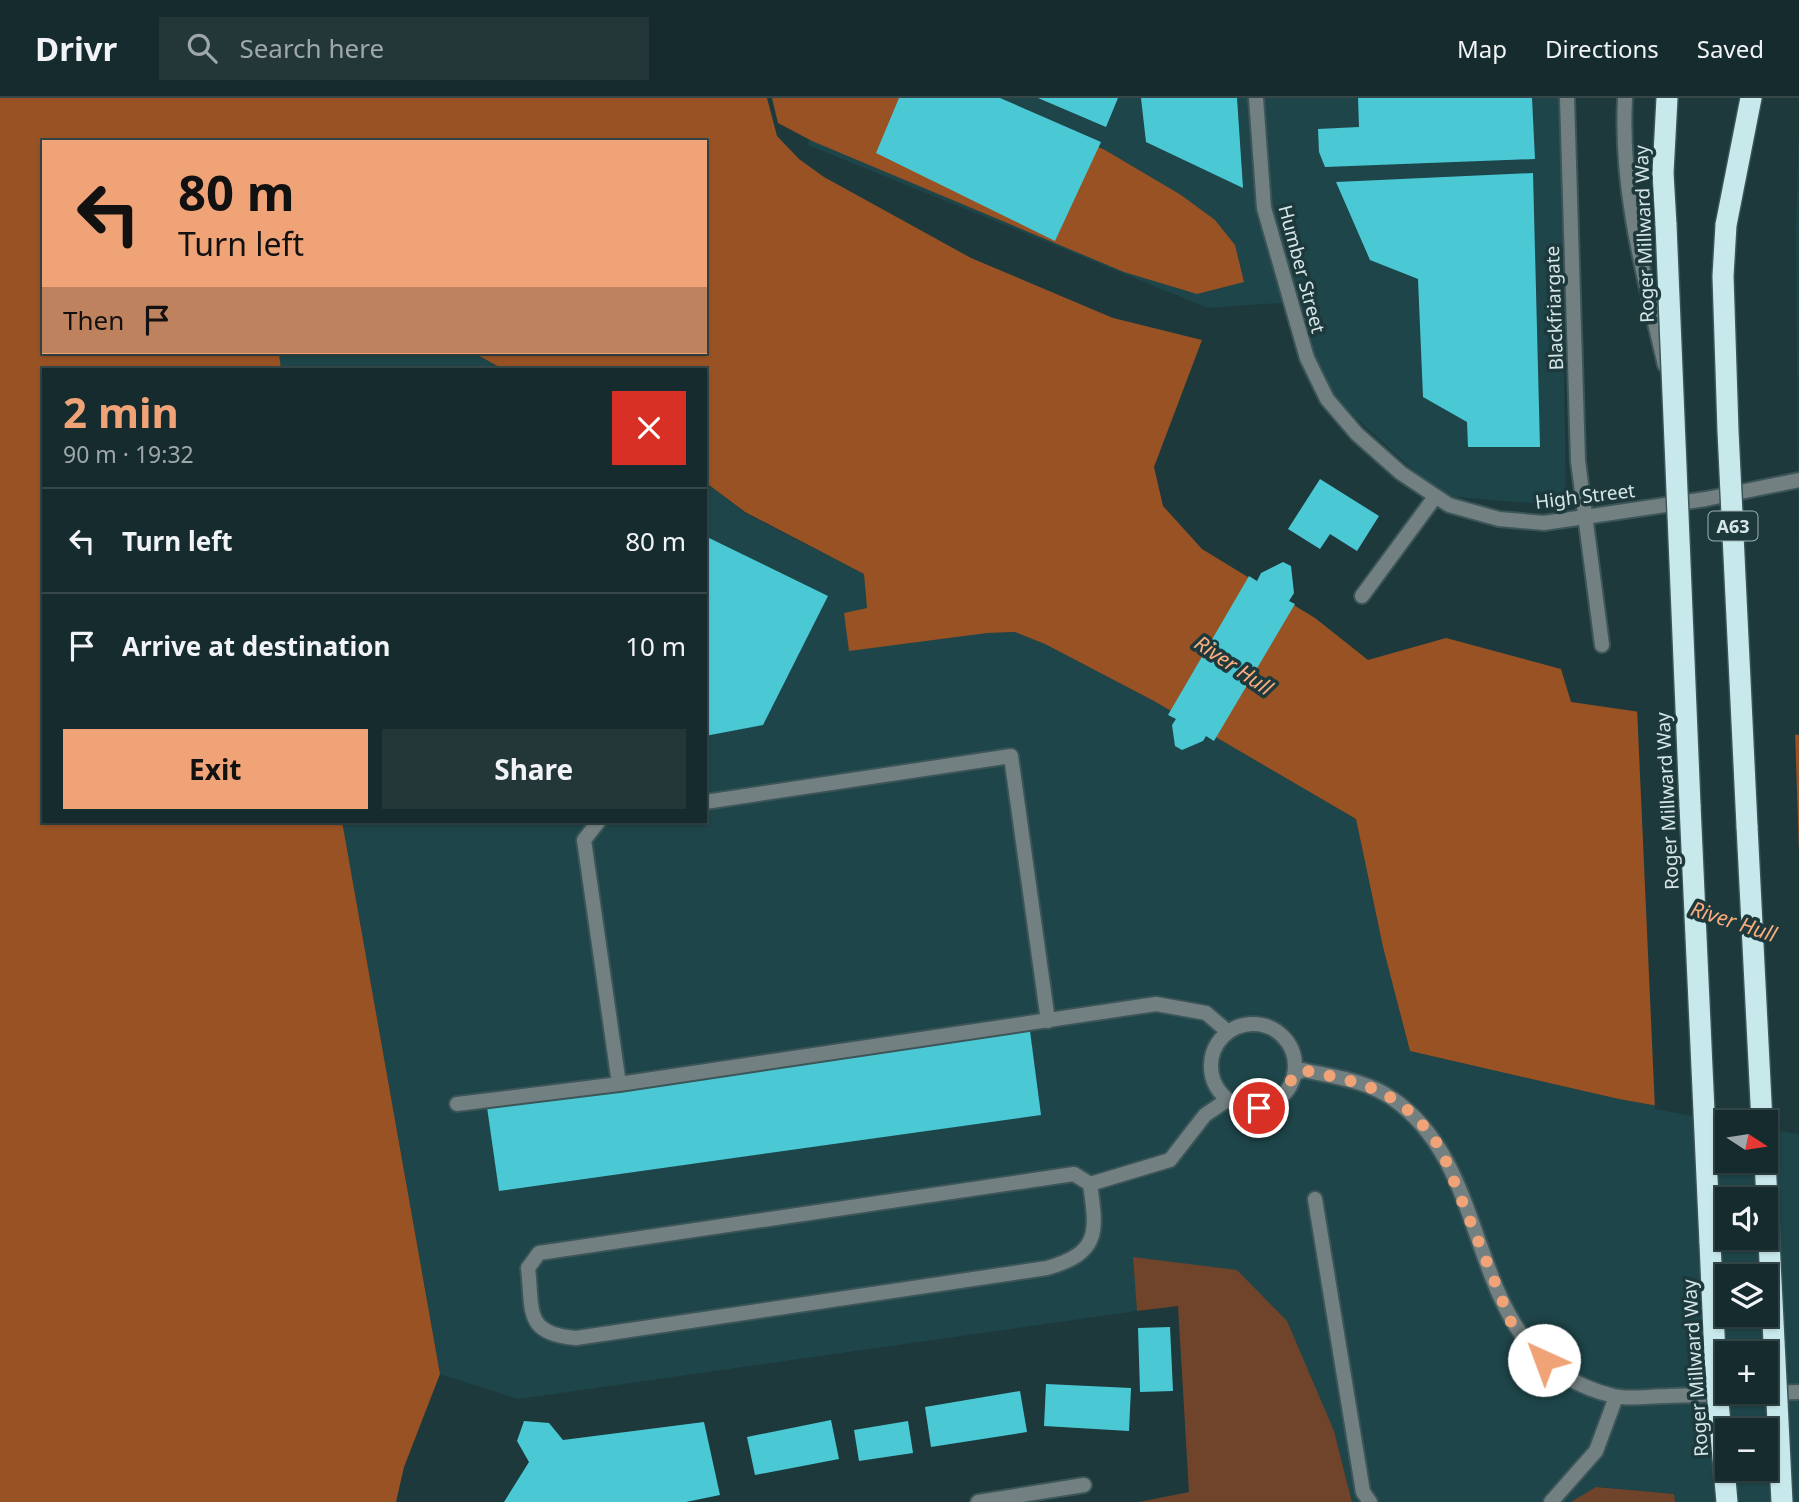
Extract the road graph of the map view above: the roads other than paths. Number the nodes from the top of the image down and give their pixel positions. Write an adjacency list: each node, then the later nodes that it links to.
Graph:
1 (1255, 98): 7 (street, Humber Street)
2 (1567, 98): 10 (street, Blackfriargate)
3 (1625, 98): 6 (street, bridge)
4 (1667, 98): 6 (highway, Roger Millward Way, bridge)
5 (1751, 98): 21 (highway, A63, bridge)
6 (1672, 399): 32 (highway, Roger Millward Way, bridge)
7 (1357, 434): 9 (street, High Street)
8 (1799, 480): 10 (street, High Street)
9 (1435, 497): 10 (street, High Street); 11 (street)
10 (1584, 517): 12 (street, Blackfriargate)
11 (1363, 596)
12 (1602, 645)
13 (707, 802): 15 (street)
14 (597, 823): 18 (street)
15 (1048, 1021): 16 (street); 18 (street)
16 (1227, 1031): 17 (street); 19 (street)
17 (1294, 1075): 19 (street); 26 (street)
18 (619, 1084): 20 (street)
19 (1227, 1100): 23 (street)
20 (457, 1104)
21 (1761, 1110)
22 (1766, 1173): 33 (highway, bridge)
23 (1090, 1184): 23 (street)
24 (1315, 1199): 30 (street)
25 (1799, 1392): 26 (street)
26 (1616, 1397): 31 (street)
27 (1084, 1485): 28 (street)
28 (1034, 1498): 29 (street)
29 (978, 1502)
30 (1370, 1502)
31 (1551, 1502)
32 (1727, 1502)
33 (1782, 1502)

